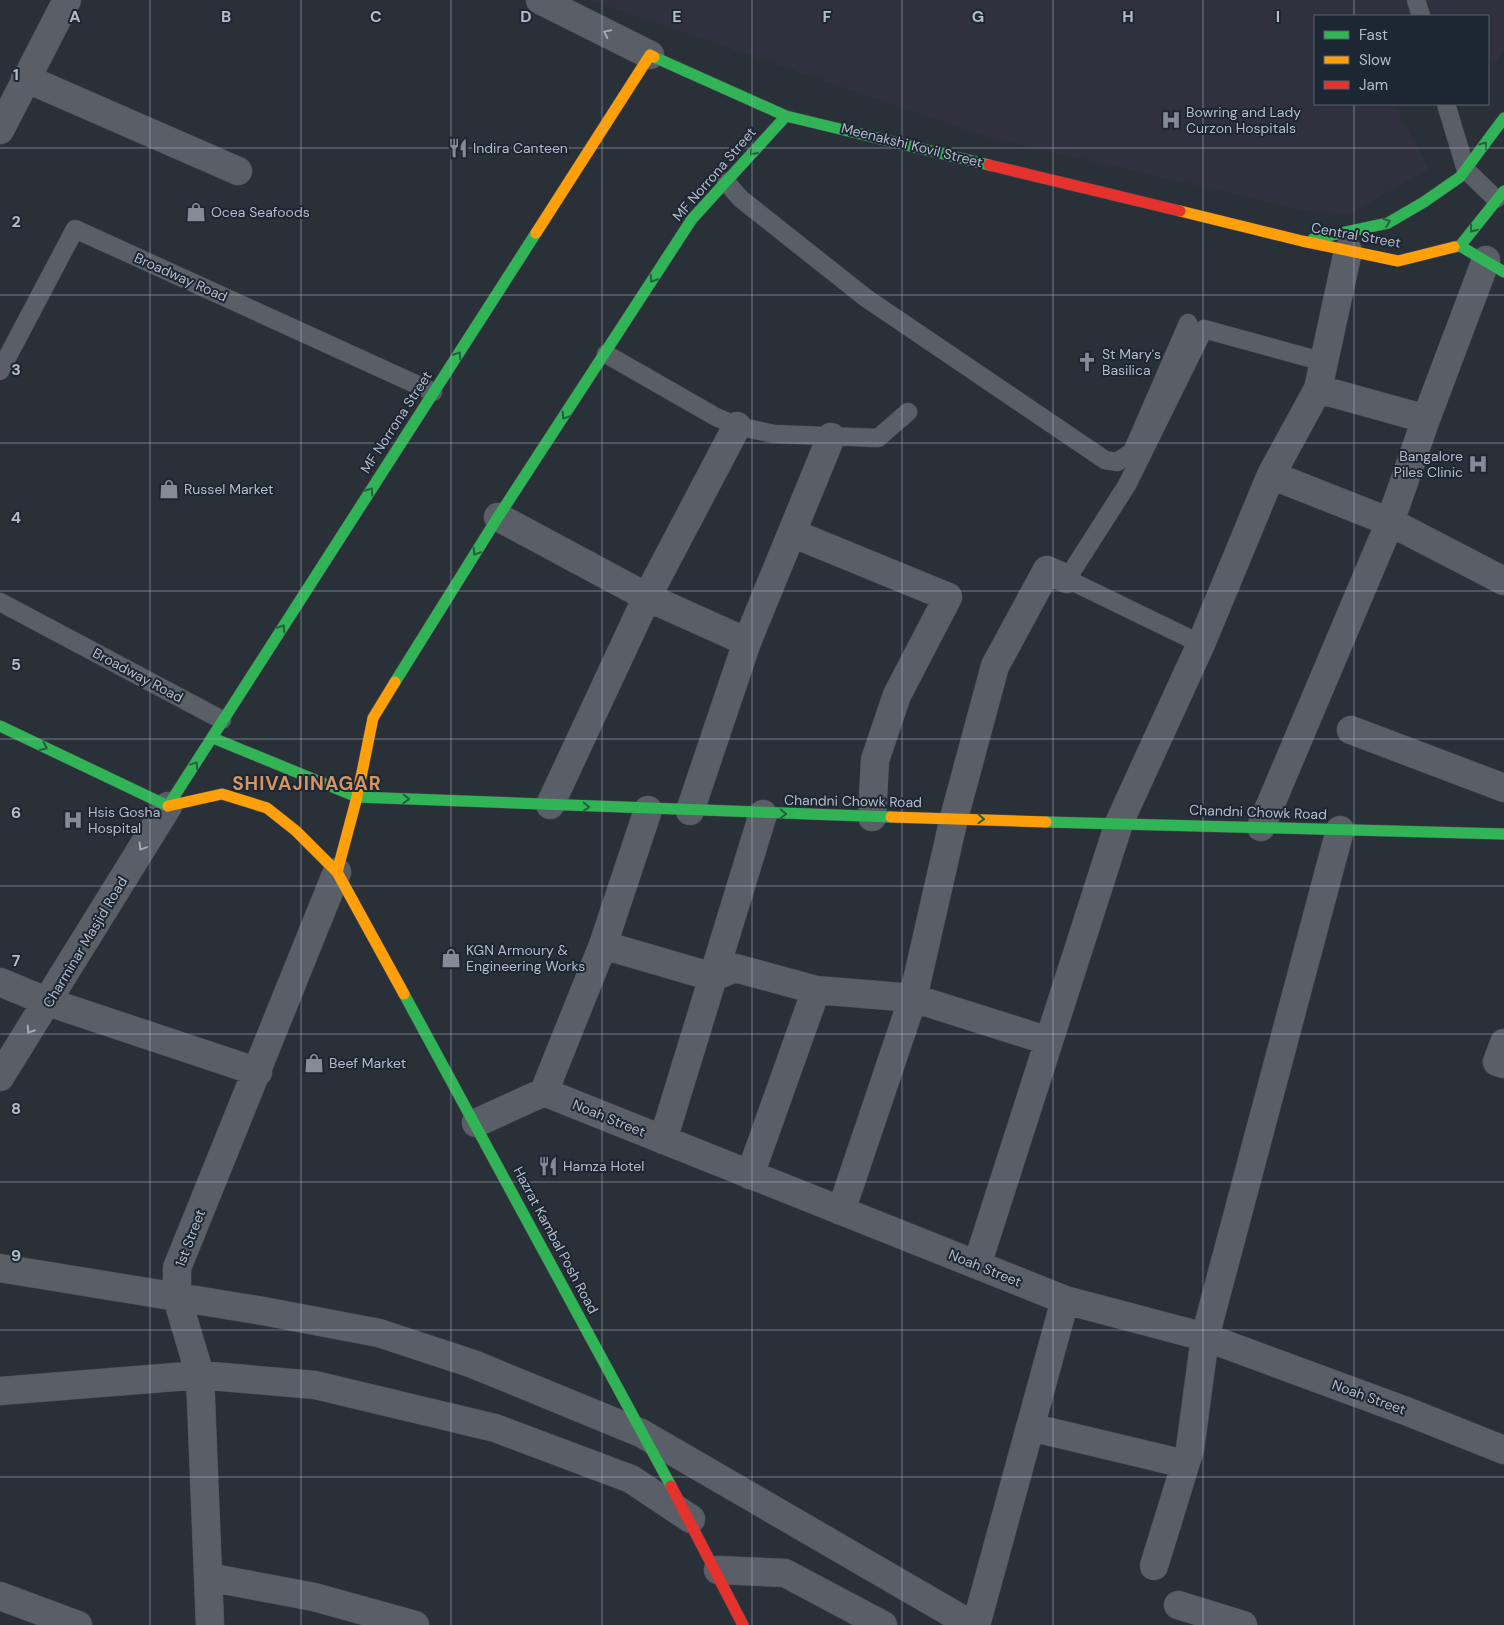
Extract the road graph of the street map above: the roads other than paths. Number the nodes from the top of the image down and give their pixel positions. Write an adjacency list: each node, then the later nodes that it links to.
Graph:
1 (67, 0): 6 (street)
2 (540, 0): 5 (street, Meenakshi Kovil Street, one-way to 2)
3 (1416, 0): 4 (lane)
4 (1421, 15)
5 (650, 55): 8 (street, Meenakshi Kovil Street); 24 (street, MF Norrona Street, one-way to 5)
6 (25, 78): 10 (street); 12 (street)
7 (1446, 105): 11 (lane)
8 (786, 116): 13 (street, MF Norrona Street, one-way to 13); 15 (street, Meenakshi Kovil Street)
9 (1504, 118): 11 (street, Central Street, one-way to 9)
10 (0, 130)
11 (1466, 170): 14 (lane); 15 (street, Central Street, one-way to 11)
12 (238, 171)
13 (726, 182): 19 (lane); 20 (street, MF Norrona Street, one-way to 20)
14 (1500, 195): 16 (street, one-way to 16)
15 (1302, 241): 17 (street, Central Street)
16 (1460, 246): 17 (street, Central Street); 18 (street)
17 (1348, 251): 21 (street)
18 (1495, 266): 26 (street)
19 (1188, 323)
20 (606, 354): 27 (lane); 30 (street, MF Norrona Street, one-way to 30)
21 (1324, 362): 23 (street); 33 (lane)
22 (0, 372): 24 (lane, Broadway Road)
23 (1318, 389): 26 (street); 29 (street)
24 (433, 392): 39 (street, MF Norrona Street, one-way to 24)
25 (908, 412): 28 (lane)
26 (1426, 419): 31 (street)
27 (737, 426): 28 (lane); 35 (street)
28 (831, 437): 32 (street)
29 (1271, 475): 31 (street); 38 (street)
30 (498, 517): 35 (street); 44 (street, MF Norrona Street, one-way to 44)
31 (1390, 522): 34 (street); 53 (street)
32 (792, 533): 37 (street); 50 (street)
33 (1067, 579): 38 (lane); 51 (street)
34 (1504, 581)
35 (648, 597): 37 (street); 45 (street)
36 (0, 602): 39 (lane, Broadway Road)
37 (747, 642): 48 (street)
38 (1201, 644): 52 (street)
39 (222, 720): 42 (street, MF Norrona Street)
40 (0, 726): 46 (street, one-way to 46)
41 (1351, 730): 43 (street)
42 (213, 738): 44 (street, Chandni Chowk Road); 46 (street, MF Norrona Street, one-way to 42)
43 (1504, 788)
44 (357, 797): 45 (street, Chandni Chowk Road, one-way to 45); 56 (street)
45 (550, 805): 47 (street, Chandni Chowk Road, one-way to 47)
46 (168, 806): 56 (street, Hazrat Kambal Posh Road); 62 (street, Charminar Masjid Road, one-way to 62)
47 (648, 810): 48 (street, Chandni Chowk Road); 57 (street)
48 (690, 811): 49 (street, Chandni Chowk Road)
49 (763, 814): 50 (street, Chandni Chowk Road, one-way to 50); 58 (street)
50 (872, 816): 51 (street, Chandni Chowk Road)
51 (954, 818): 52 (street, Chandni Chowk Road, one-way to 52); 61 (street)
52 (1119, 823): 53 (street, Chandni Chowk Road); 63 (street)
53 (1261, 827): 54 (street, Chandni Chowk Road)
54 (1340, 830): 55 (street, Chandni Chowk Road); 77 (street)
55 (1504, 834)
56 (337, 872): 66 (street, 1st Street); 69 (street, Hazrat Kambal Posh Road)
57 (603, 945): 58 (street); 68 (street)
58 (713, 978): 60 (street); 70 (street)
59 (0, 982): 62 (street)
60 (816, 990): 61 (street); 71 (street)
61 (913, 998): 63 (street); 72 (street)
62 (48, 1002): 66 (street); 67 (street, Charminar Masjid Road, one-way to 67)
63 (1049, 1041): 73 (street)
64 (1504, 1043): 65 (street)
65 (1504, 1064)
66 (258, 1072): 75 (street, 1st Street)
67 (0, 1077)
68 (544, 1092): 69 (street); 70 (street, Noah Street)
69 (476, 1123): 81 (street, Hazrat Kambal Posh Road)
70 (663, 1140): 71 (street, Noah Street)
71 (750, 1175): 72 (street, Noah Street)
72 (841, 1211): 73 (street, Noah Street)
73 (977, 1265): 76 (street, Noah Street)
74 (0, 1268): 75 (street)
75 (177, 1298): 78 (street, 1st Street); 81 (street)
76 (1064, 1300): 77 (street, Noah Street); 80 (street)
77 (1205, 1338): 82 (street, Noah Street); 83 (street)
78 (200, 1375): 79 (street); 84 (street); 87 (street, 1st Street)
79 (0, 1391)
80 (1030, 1427): 83 (street); 96 (street)
81 (642, 1433): 84 (street, Hazrat Kambal Posh Road); 95 (street)
82 (1504, 1450)
83 (1185, 1464): 85 (street)
84 (691, 1519): 86 (street, Hazrat Kambal Posh Road)
85 (1154, 1566)
86 (718, 1570): 93 (street, Hazrat Kambal Posh Road); 94 (street)
87 (208, 1576): 91 (street, 1st Street); 92 (street)
88 (0, 1596): 90 (street)
89 (1178, 1605): 97 (street)
90 (78, 1625)
91 (210, 1625)
92 (415, 1625)
93 (742, 1625)
94 (883, 1625)
95 (972, 1625)
96 (976, 1625)
97 (1243, 1625)

